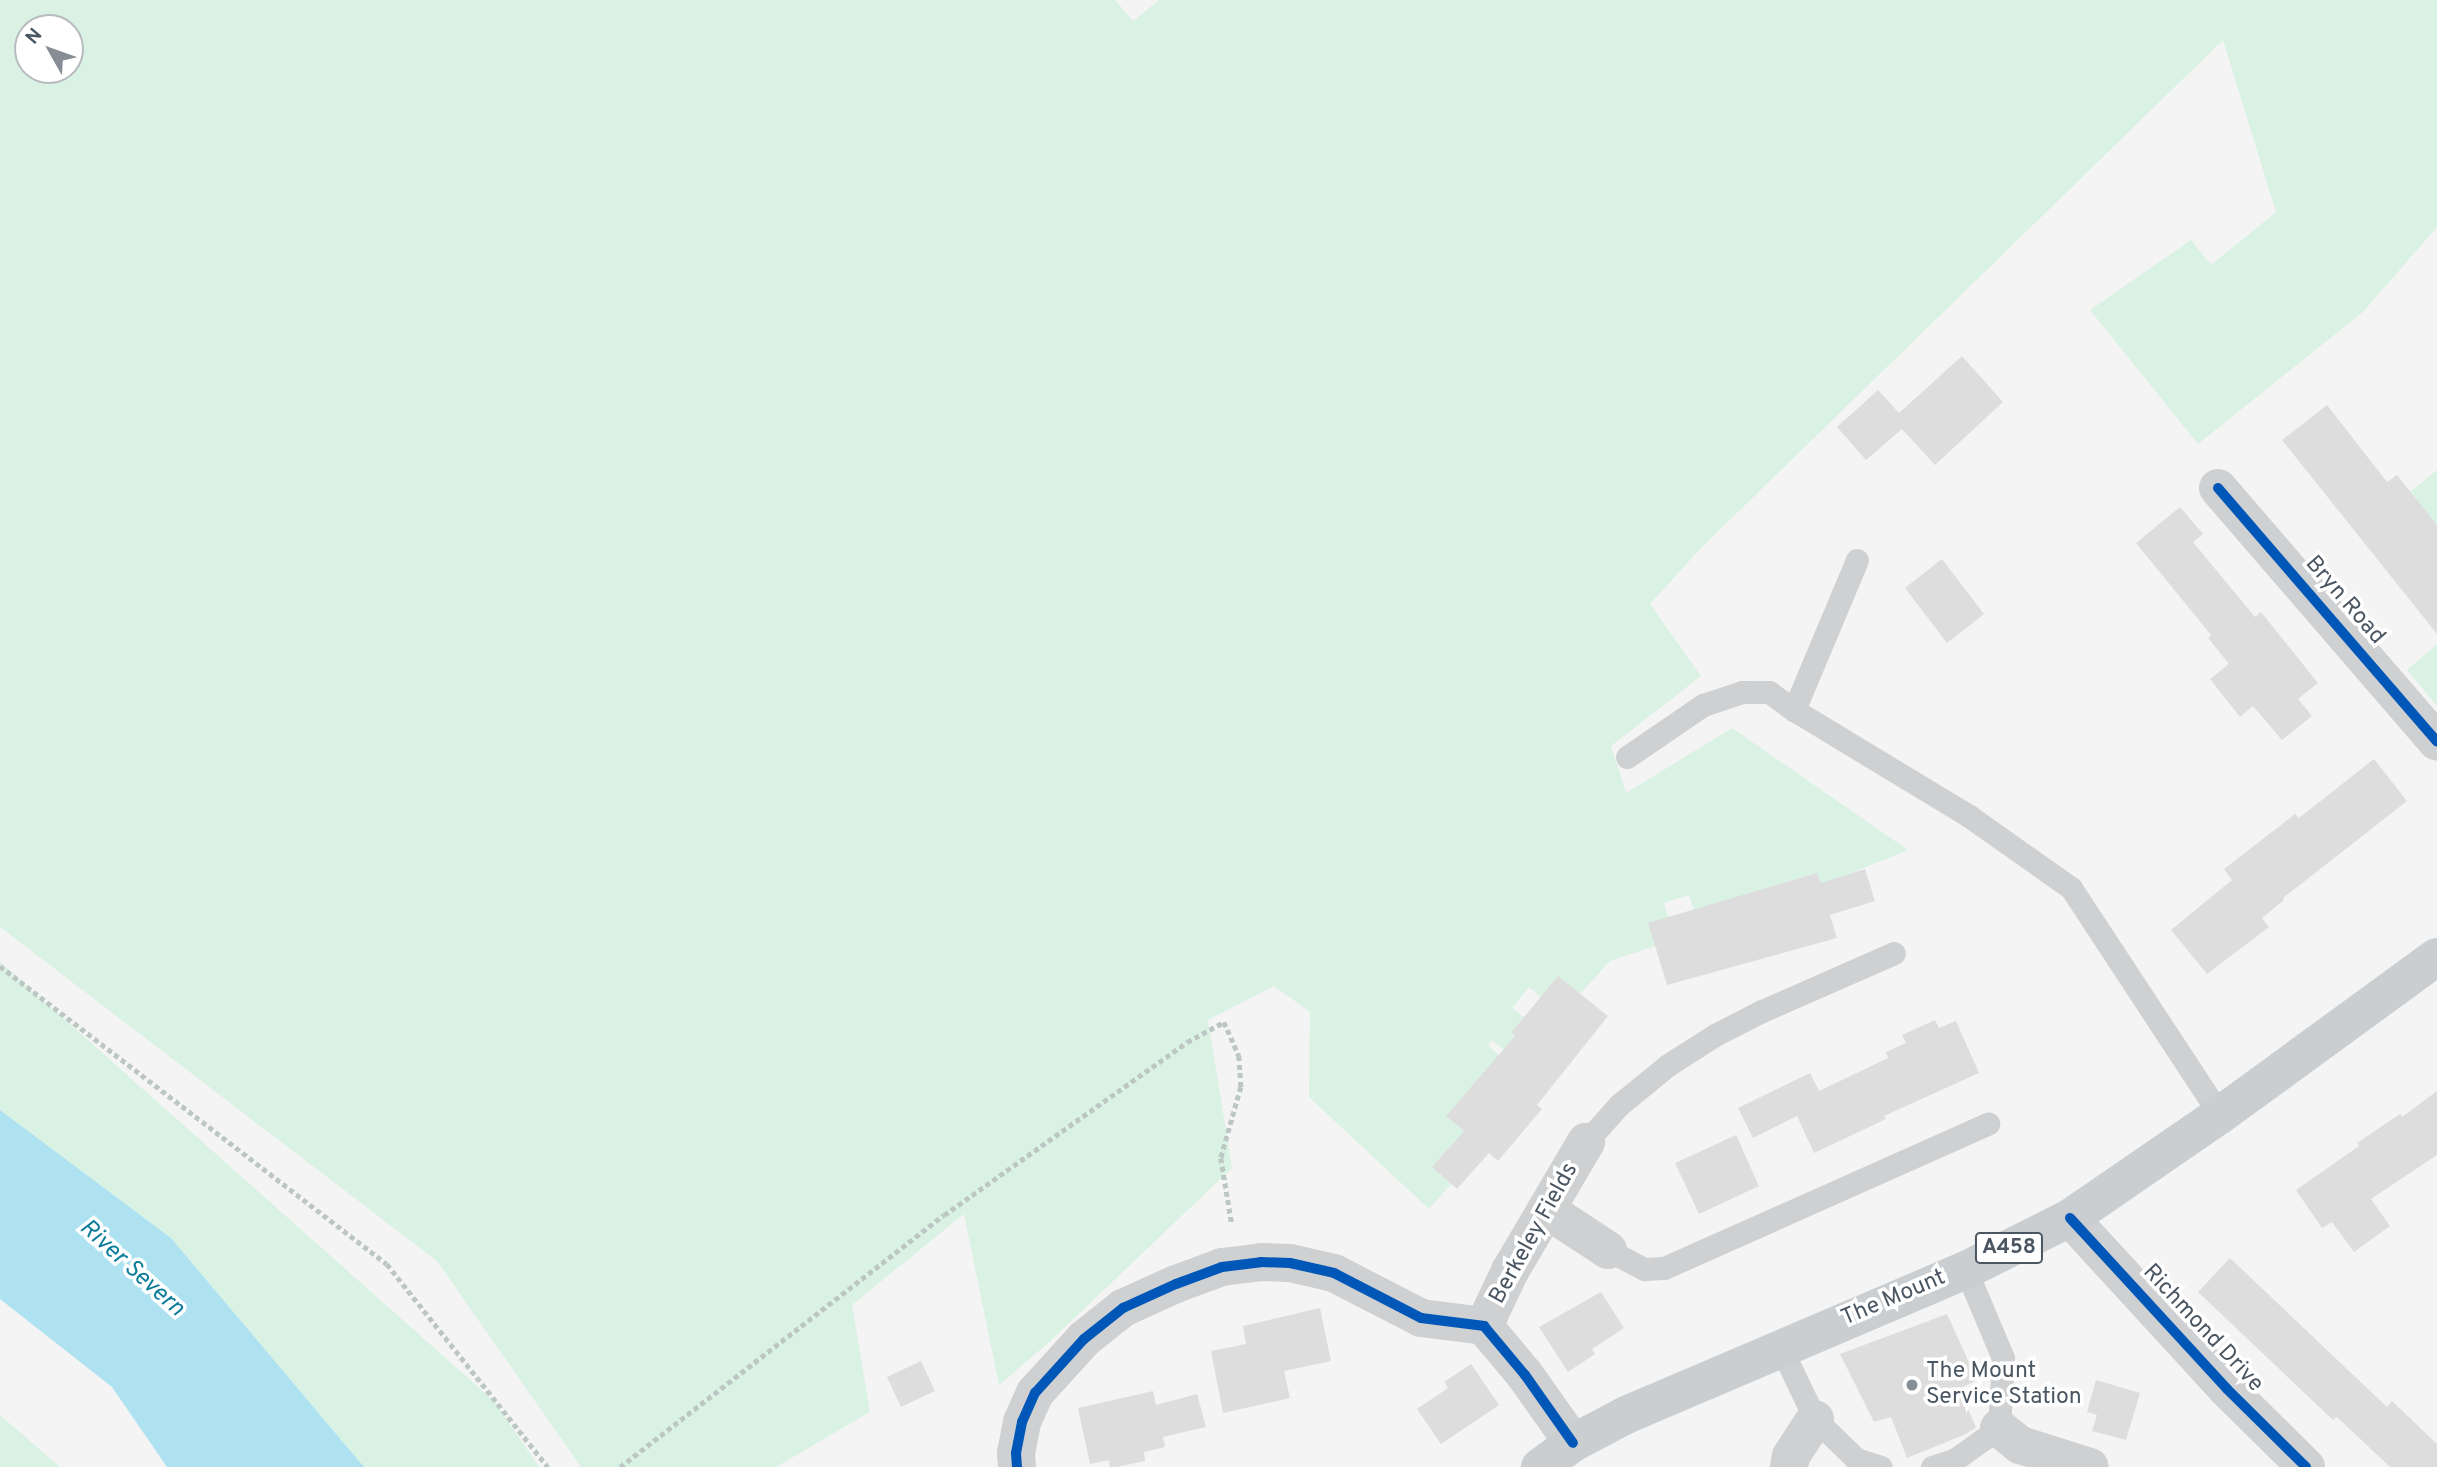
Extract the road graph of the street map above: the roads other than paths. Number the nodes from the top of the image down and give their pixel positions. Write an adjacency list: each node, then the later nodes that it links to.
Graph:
1 (2218, 488): 4 (street, Bryn Road)
2 (1857, 560): 3 (lane)
3 (1794, 710): 5 (lane); 8 (lane)
4 (2437, 742)
5 (1627, 757)
6 (1894, 953): 10 (lane)
7 (2437, 957): 8 (main road, The Mount / A458)
8 (2220, 1115): 12 (main road, The Mount / A458)
9 (1988, 1124): 13 (lane)
10 (1586, 1142): 11 (street, Berkeley Fields)
11 (1547, 1210): 13 (street); 15 (street, Berkeley Fields)
12 (2070, 1218): 14 (main road, The Mount / A458); 26 (street, Richmond Drive)
13 (1608, 1250)
14 (1966, 1269): 16 (main road, The Mount / A458); 18 (lane)
15 (1484, 1326): 19 (street, Berkeley Fields); 20 (street, Berkeley Fields)
16 (1781, 1348): 17 (lane); 19 (main road, The Mount / A458)
17 (1815, 1419): 22 (street); 23 (lane)
18 (1999, 1428): 24 (lane); 25 (street)
19 (1573, 1443): 21 (main road, The Mount / A458)
20 (1017, 1467)
21 (1540, 1467)
22 (1789, 1467)
23 (1881, 1467)
24 (1931, 1467)
25 (2090, 1467)
26 (2306, 1467)

